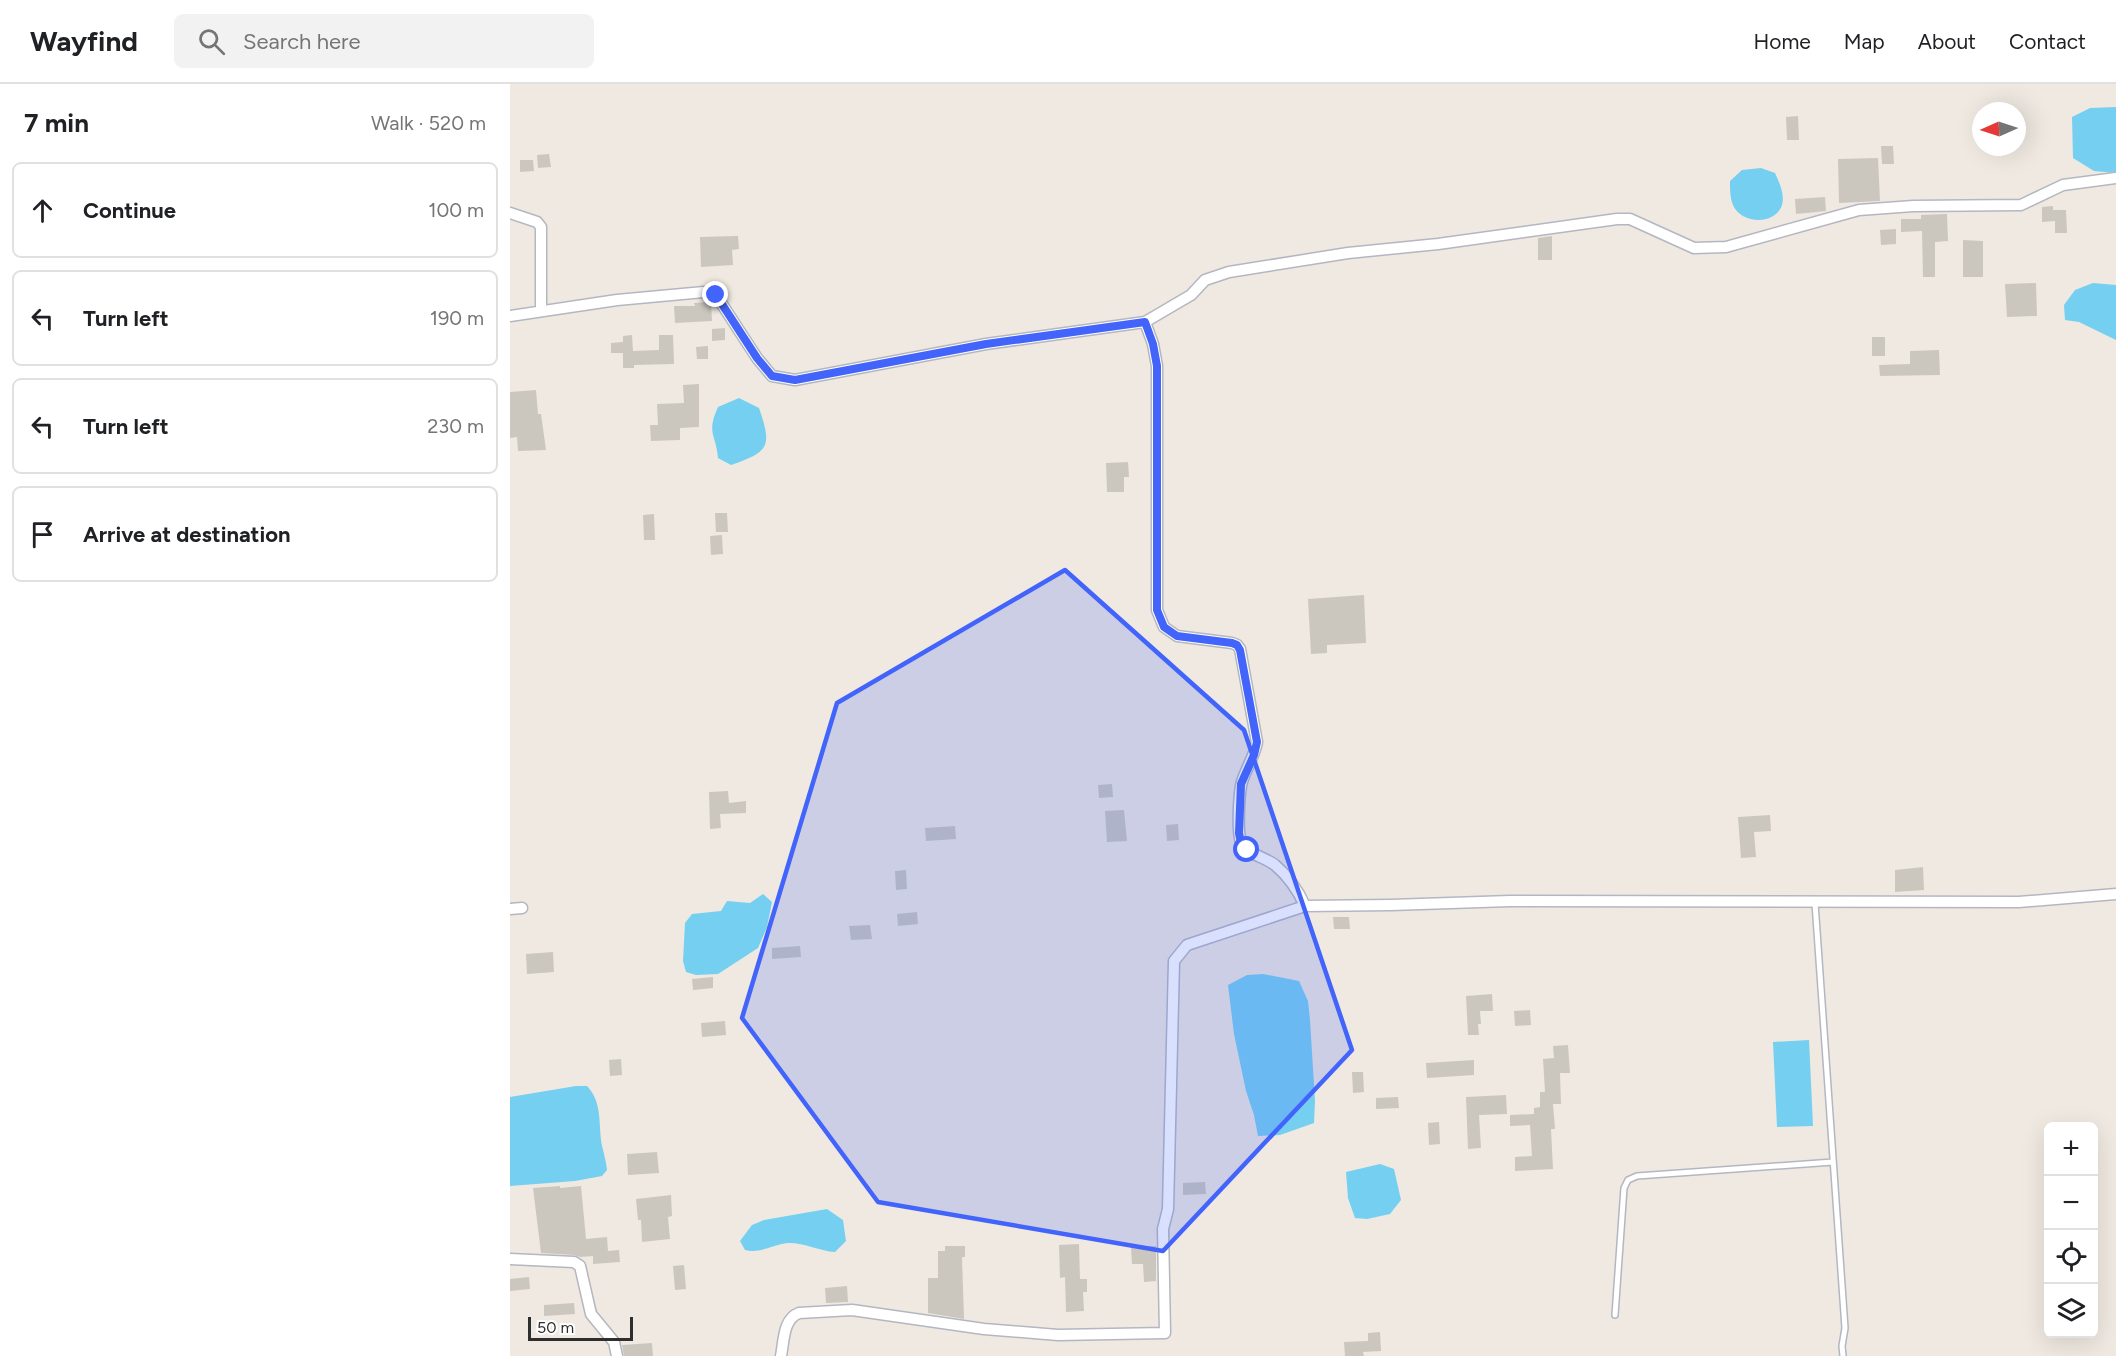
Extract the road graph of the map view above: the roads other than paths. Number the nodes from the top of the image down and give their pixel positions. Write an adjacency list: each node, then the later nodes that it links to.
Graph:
1 (2116, 178): 5 (street)
2 (510, 213): 3 (street)
3 (541, 311): 4 (street); 5 (street)
4 (510, 316)
5 (1145, 322): 8 (street)
6 (2116, 894): 7 (street)
7 (1815, 903): 8 (street); 11 (lane)
8 (1305, 906): 15 (street)
9 (522, 908): 10 (street)
10 (510, 909)
11 (1833, 1162): 13 (lane); 16 (lane)
12 (510, 1259): 14 (street)
13 (1615, 1315)
14 (617, 1356)
15 (781, 1356)
16 (1843, 1356)

